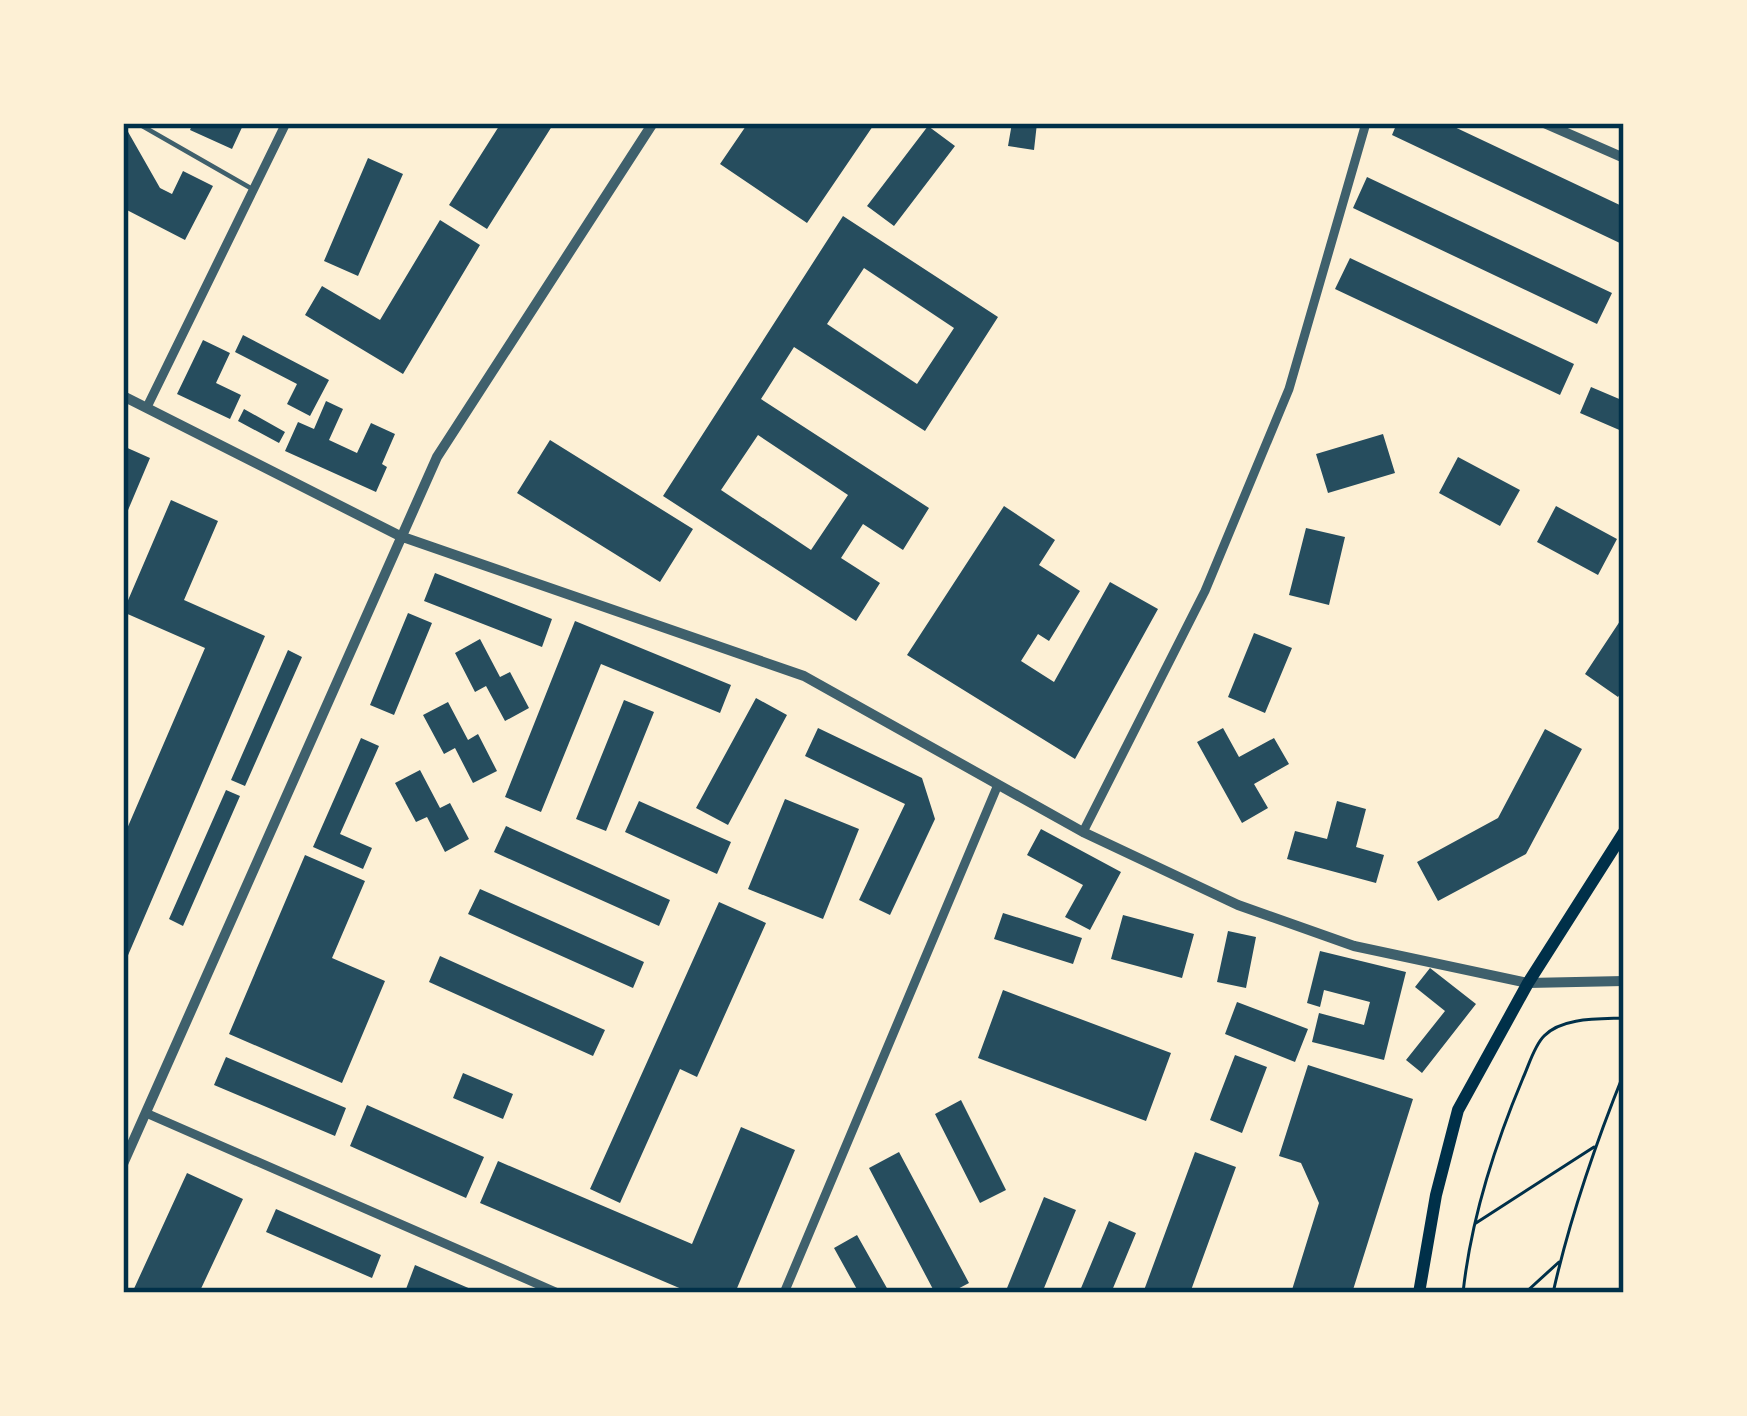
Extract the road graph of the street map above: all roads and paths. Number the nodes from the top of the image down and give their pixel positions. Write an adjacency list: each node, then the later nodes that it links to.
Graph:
1 (137, 123): 7 (lane)
2 (286, 123): 7 (street)
3 (653, 123): 10 (street)
4 (1366, 123): 12 (street)
5 (1544, 123): 6 (street)
6 (1624, 158)
7 (254, 190): 9 (street)
8 (123, 396): 9 (street)
9 (147, 407): 10 (street)
10 (400, 536): 11 (street); 18 (street)
11 (998, 787): 12 (street); 24 (street)
12 (1083, 832): 15 (street)
13 (1624, 832): 15 (main road)
14 (1624, 981): 15 (street)
15 (1528, 983): 25 (main road)
16 (1624, 1018): 21 (path)
17 (1624, 1073): 19 (path)
18 (146, 1113): 20 (street); 23 (street)
19 (1595, 1147): 21 (path); 22 (path)
20 (123, 1164)
21 (1474, 1224): 26 (path)
22 (1560, 1262): 27 (path); 28 (path)
23 (558, 1293)
24 (784, 1293)
25 (1419, 1293)
26 (1463, 1293)
27 (1525, 1293)
28 (1553, 1293)

